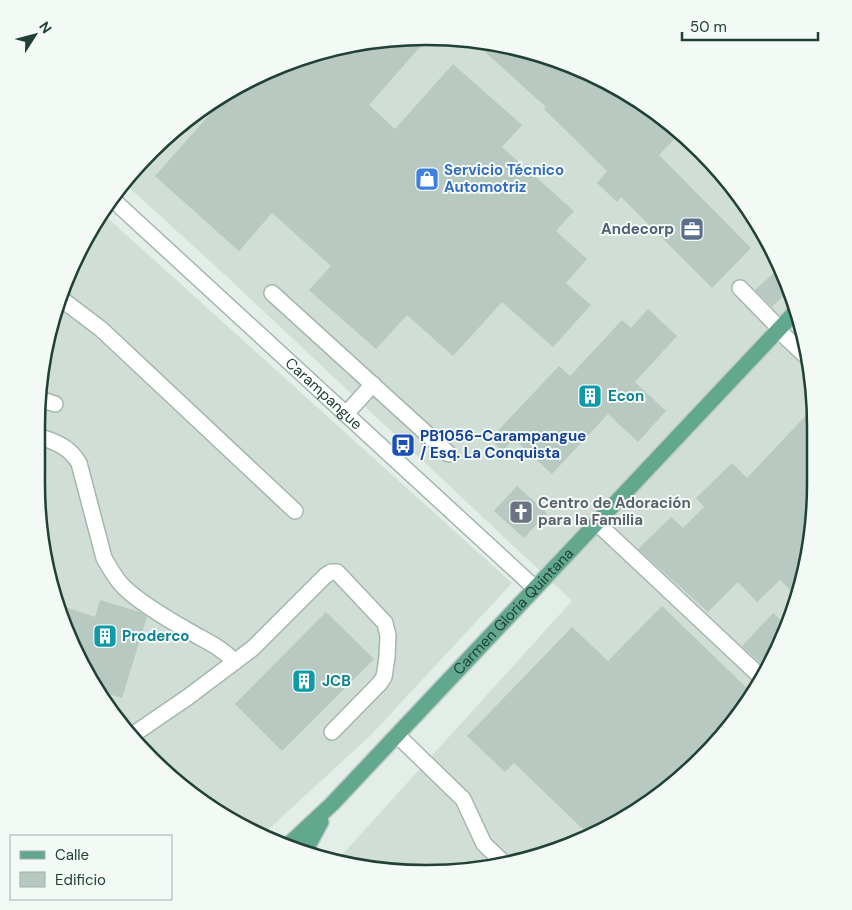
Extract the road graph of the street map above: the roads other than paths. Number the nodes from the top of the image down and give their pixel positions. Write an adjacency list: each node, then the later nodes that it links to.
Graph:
1 (117, 203): 9 (street, Carampangue)
2 (740, 288): 6 (street)
3 (272, 293): 8 (street)
4 (66, 302): 12 (street)
5 (791, 317): 6 (main road, Carmen Gloria Quintana)
6 (779, 330): 7 (street); 13 (main road, Carmen Gloria Quintana)
7 (799, 350)
8 (373, 384): 9 (street); 11 (street)
9 (346, 414): 14 (street, Carampangue)
10 (45, 439): 15 (street)
11 (449, 454)
12 (295, 511)
13 (597, 523): 14 (main road, Carmen Gloria Quintana); 16 (street)
14 (535, 588): 19 (main road, Carmen Gloria Quintana)
15 (236, 662): 17 (street); 18 (street)
16 (757, 673)
17 (137, 732)
18 (332, 732)
19 (397, 736): 20 (main road, Carmen Gloria Quintana); 23 (street)
20 (332, 804): 21 (main road, Carmen Gloria Quintana); 22 (main road, Carmen Gloria Quintana)
21 (293, 841)
22 (307, 846)
23 (499, 858)

